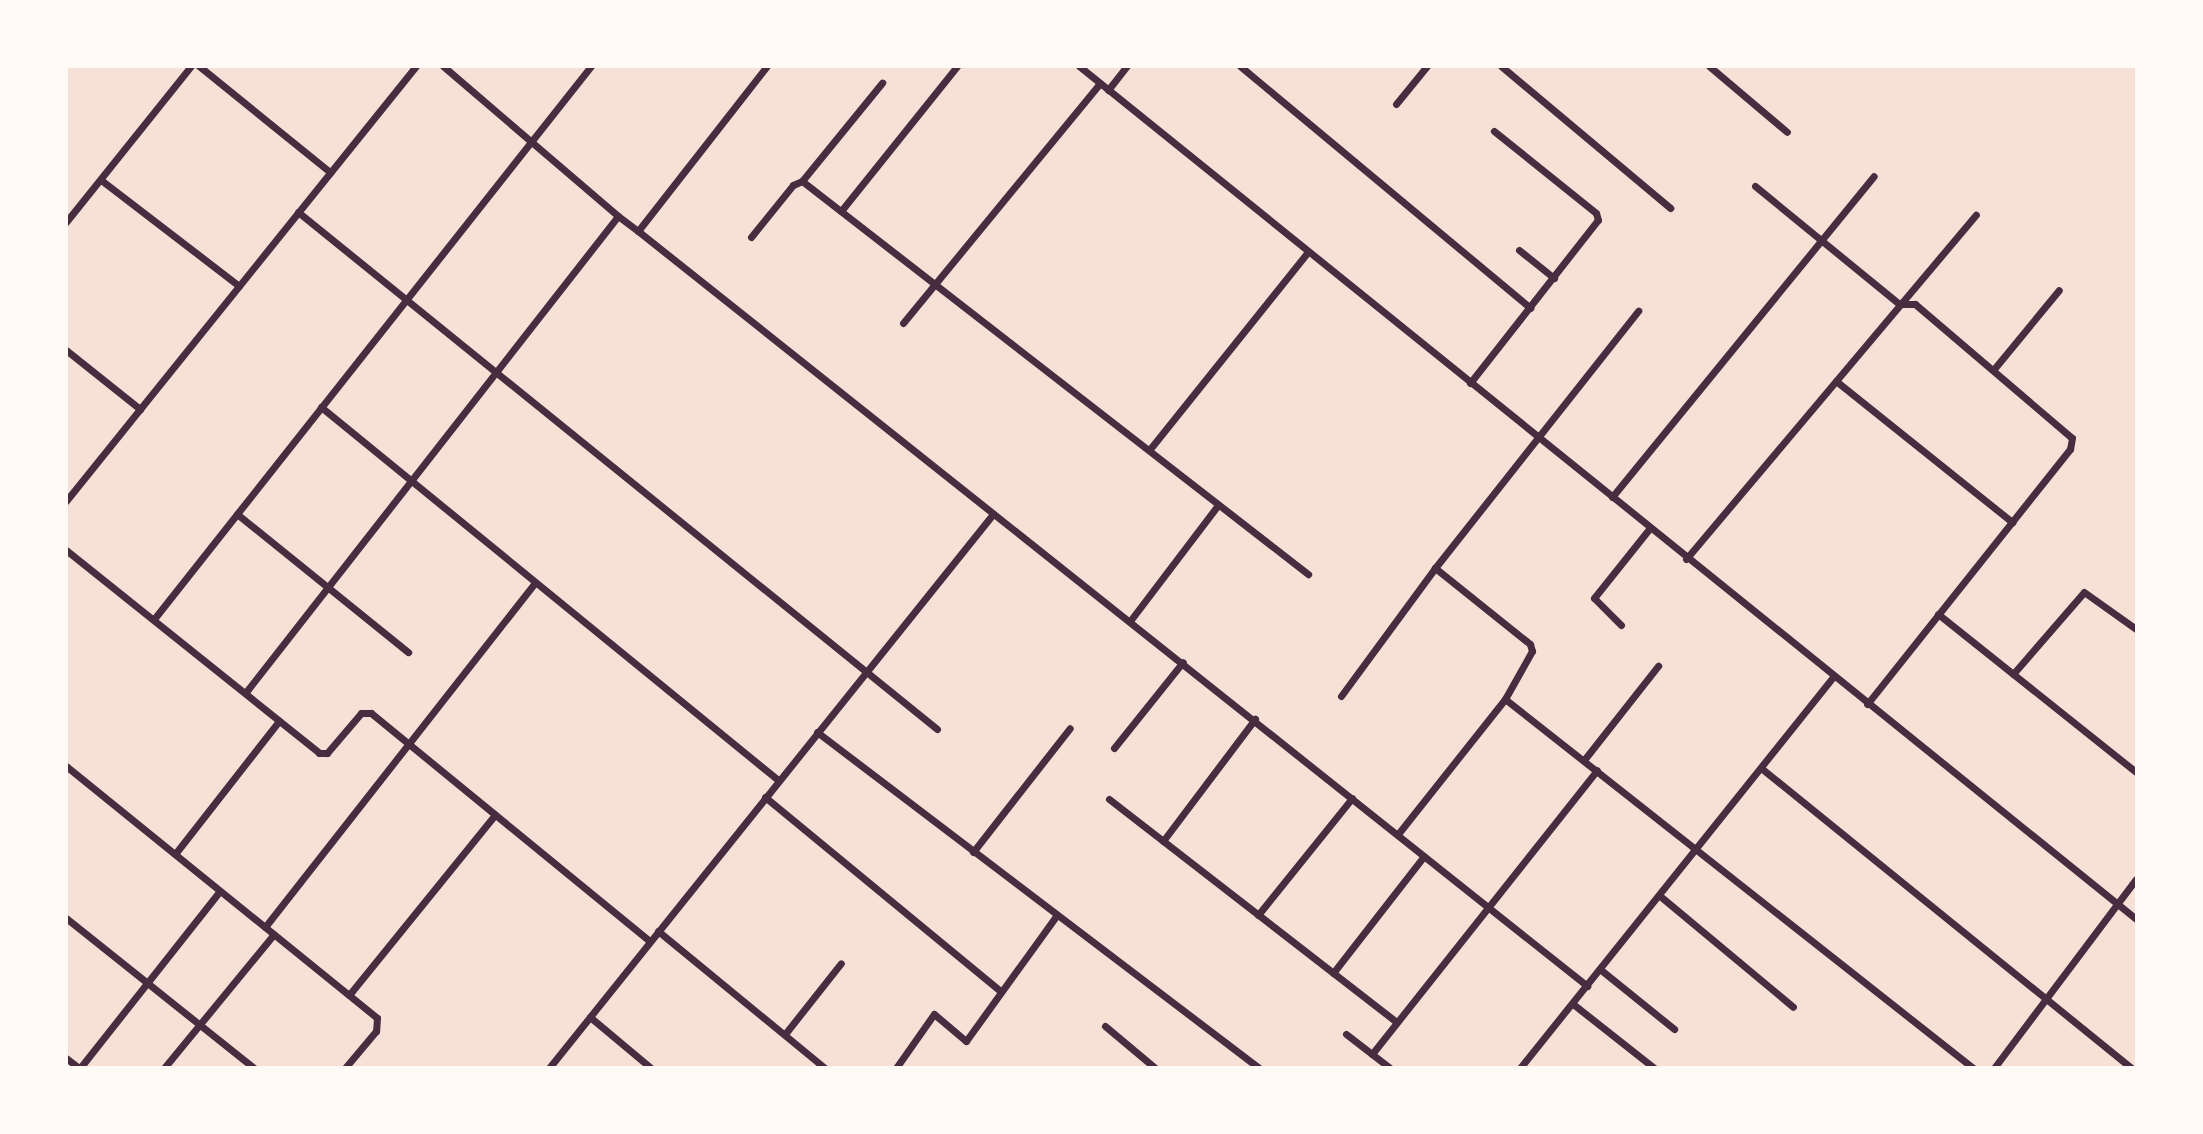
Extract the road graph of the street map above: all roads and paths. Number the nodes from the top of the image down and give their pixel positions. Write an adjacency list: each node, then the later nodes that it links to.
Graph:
1 (191, 66): 23 (street)
2 (200, 66): 21 (street)
3 (416, 66): 21 (street)
4 (443, 66): 20 (street)
5 (591, 66): 20 (street)
6 (767, 66): 32 (street)
7 (957, 66): 27 (street)
8 (1079, 66): 15 (street)
9 (1127, 66): 16 (street)
10 (1240, 66): 43 (street)
11 (1427, 66): 17 (street)
12 (1502, 66): 26 (street)
13 (1709, 66): 19 (street)
14 (882, 83): 24 (street)
15 (1100, 83): 16 (street); 39 (street)
16 (1108, 90): 36 (street)
17 (1396, 104)
18 (1494, 131): 37 (street)
19 (1787, 132)
20 (530, 143): 30 (street); 41 (street)
21 (330, 172): 28 (street)
22 (1874, 176): 34 (street)
23 (101, 180): 31 (street); 38 (street)
24 (803, 181): 27 (street); 33 (street)
25 (1755, 186): 34 (street)
26 (1671, 208)
27 (841, 211): 39 (street)
28 (298, 212): 38 (street); 41 (street)
29 (1976, 215): 42 (street)
30 (618, 216): 32 (street); 48 (street)
31 (66, 222)
32 (638, 231): 60 (street)
33 (751, 237)
34 (1821, 239): 42 (street); 56 (street)
35 (1518, 250): 37 (street)
36 (1308, 252): 50 (street); 54 (street)
37 (1554, 278): 43 (street)
38 (239, 286): 52 (street)
39 (935, 286): 45 (street); 54 (street)
40 (2059, 290): 47 (street)
41 (406, 300): 48 (street); 51 (street)
42 (1899, 304): 47 (street); 49 (street)
43 (1530, 308): 50 (street)
44 (1638, 310): 53 (street)
45 (903, 323)
46 (66, 350): 52 (street)
47 (1994, 369): 61 (street)
48 (497, 372): 55 (street); 77 (street)
49 (1836, 381): 61 (street); 64 (street)
50 (1470, 383): 53 (street)
51 (321, 407): 55 (street); 59 (street)
52 (140, 409): 57 (street)
53 (1538, 437): 56 (street); 65 (street)
54 (1150, 449): 58 (street)
55 (411, 483): 67 (street); 68 (street)
56 (1612, 497): 62 (street)
57 (66, 501)
58 (1218, 505): 66 (street); 71 (street)
59 (237, 514): 68 (street); 70 (street)
60 (993, 514): 71 (street); 77 (street)
61 (2012, 522): 69 (street)
62 (1649, 528): 64 (street); 72 (street)
63 (66, 550): 70 (street)
64 (1686, 559): 79 (street)
65 (1435, 568): 81 (street); 82 (street)
66 (1308, 574)
67 (535, 583): 89 (street); 96 (street)
68 (328, 588): 74 (street); 80 (street)
69 (1938, 614): 78 (street); 83 (street)
70 (154, 619): 80 (street)
71 (1130, 621): 75 (street)
72 (1621, 625)
73 (2137, 629): 78 (street)
74 (408, 652)
75 (1183, 662): 84 (street); 90 (street)
76 (1658, 666): 91 (street)
77 (865, 672): 87 (street); 88 (street)
78 (2013, 674): 95 (street)
79 (1833, 677): 83 (street); 93 (street)
80 (246, 692): 85 (street)
81 (1341, 696)
82 (1505, 699): 91 (street); 101 (street)
83 (1867, 704): 110 (street)
84 (1255, 719): 98 (street); 102 (street)
85 (279, 721): 89 (street); 105 (street)
86 (1070, 728): 104 (street)
87 (937, 729)
88 (817, 732): 96 (street); 104 (street)
89 (408, 745): 100 (street); 116 (street)
90 (1114, 748)
91 (1584, 760): 94 (street)
92 (66, 766): 105 (street)
93 (1761, 768): 103 (street); 127 (street)
94 (1597, 770): 103 (street); 111 (street)
95 (2137, 772)
96 (778, 780): 97 (street)
97 (765, 797): 117 (street); 125 (street)
98 (1352, 798): 101 (street); 112 (street)
99 (1109, 799): 102 (street)
100 (495, 815): 119 (street); 126 (street)
101 (1398, 834): 106 (street)
102 (1163, 841): 112 (street)
103 (1696, 848): 109 (street); 152 (street)
104 (973, 852): 113 (street)
105 (175, 854): 108 (street)
106 (1424, 856): 111 (street); 122 (street)
107 (2137, 879): 110 (street)
108 (219, 892): 116 (street); 123 (street)
109 (1660, 896): 121 (street); 129 (street)
110 (2117, 903): 115 (street); 127 (street)
111 (1490, 909): 124 (street); 131 (street)
112 (1258, 915): 122 (street)
113 (1056, 916): 125 (street); 148 (street)
114 (66, 918): 123 (street)
115 (2137, 919)
116 (265, 927): 118 (street)
117 (658, 931): 119 (street); 135 (street)
118 (274, 934): 126 (street); 132 (street)
119 (650, 941): 130 (street)
120 (841, 963): 135 (street)
121 (1601, 970): 124 (street); 134 (street)
122 (1333, 974): 131 (street)
123 (147, 982): 132 (street); 139 (street)
124 (1587, 986): 128 (street)
125 (999, 990): 146 (street)
126 (349, 995): 142 (street)
127 (2046, 998): 153 (street); 154 (street)
128 (1573, 1004): 150 (street); 151 (street)
129 (1793, 1007)
130 (590, 1017): 143 (street); 144 (street)
131 (1396, 1023): 137 (street)
132 (198, 1024): 140 (street); 141 (street)
133 (1105, 1026): 147 (street)
134 (1674, 1029)
135 (785, 1034): 145 (street)
136 (1346, 1034): 137 (street)
137 (1372, 1054): 149 (street)
138 (66, 1058): 139 (street)
139 (79, 1068)
140 (164, 1068)
141 (254, 1068)
142 (345, 1068)
143 (549, 1068)
144 (651, 1068)
145 (825, 1068)
146 (896, 1068)
147 (1155, 1068)
148 (1259, 1068)
149 (1390, 1068)
150 (1520, 1068)
151 (1654, 1068)
152 (1973, 1068)
153 (1994, 1068)
154 (2132, 1068)

